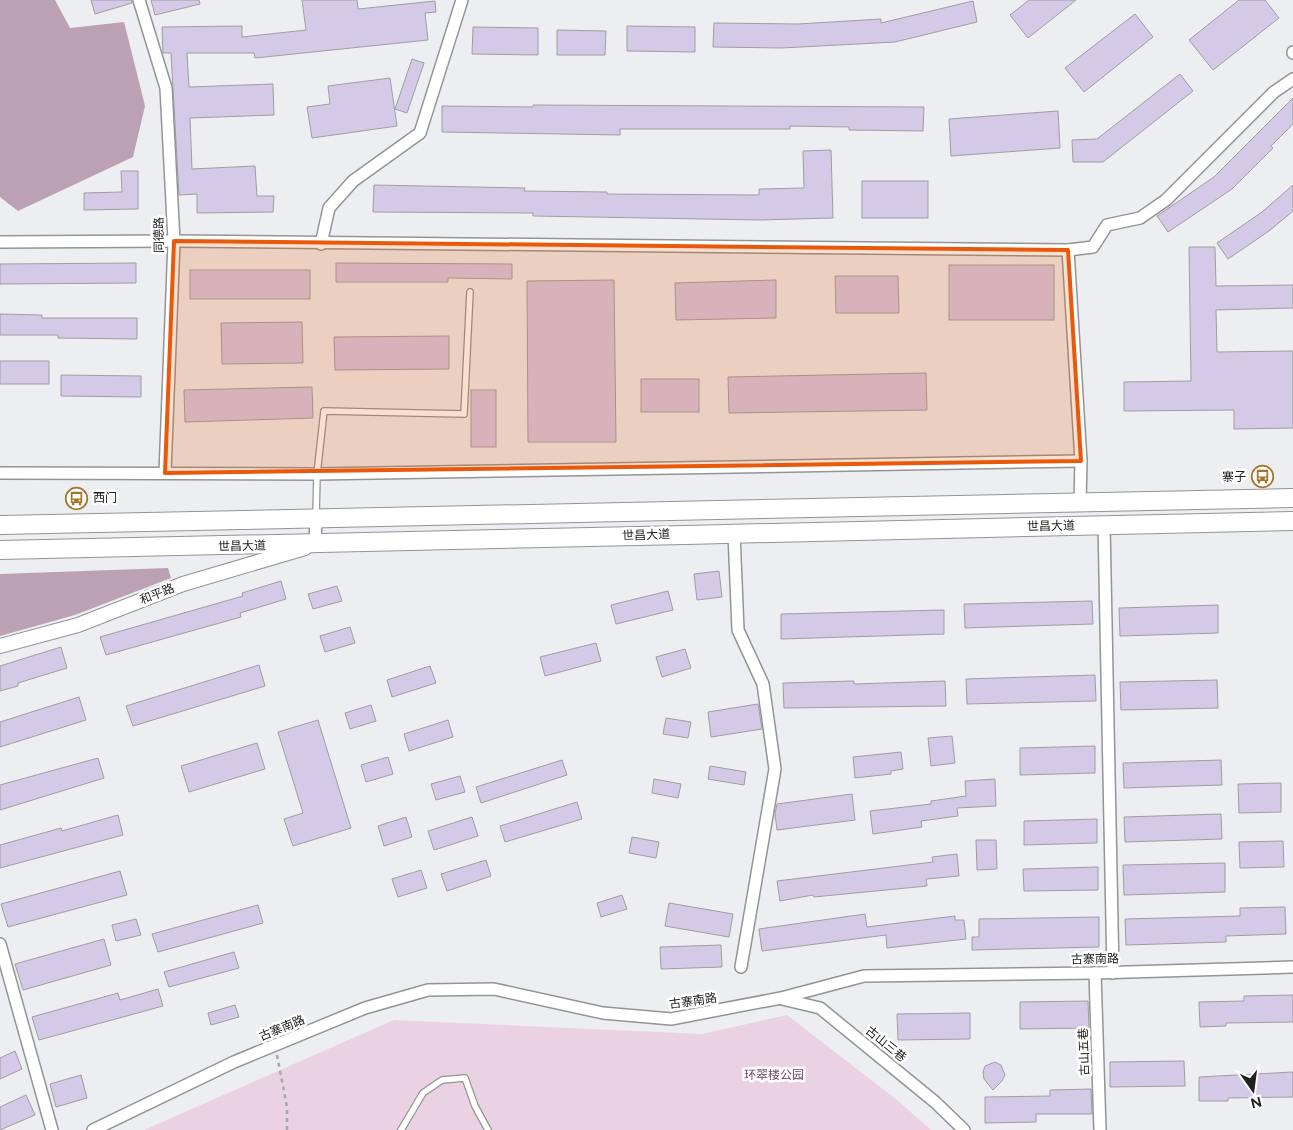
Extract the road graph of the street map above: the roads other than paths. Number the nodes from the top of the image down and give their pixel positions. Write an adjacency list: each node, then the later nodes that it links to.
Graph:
1 (139, 0): 4 (street, 同德路)
2 (462, 0): 6 (street)
3 (1293, 80): 7 (street)
4 (174, 241): 5 (street); 6 (street); 10 (street, 同德路)
5 (0, 242)
6 (322, 244): 7 (street)
7 (1068, 250): 9 (street)
8 (470, 292): 12 (lane)
9 (1081, 461): 12 (street); 14 (street)
10 (165, 473): 11 (street); 12 (street)
11 (0, 474)
12 (317, 474): 15 (lane)
13 (1293, 498): 14 (main road, 世昌大道)
14 (1080, 502): 15 (main road, 世昌大道)
15 (316, 517): 18 (main road, 世昌大道); 20 (street)
16 (1293, 521): 17 (main road, 世昌大道)
17 (1104, 524): 19 (main road, 世昌大道); 27 (street)
18 (0, 525)
19 (734, 533): 20 (main road, 世昌大道); 24 (street)
20 (315, 544): 21 (main road, 世昌大道); 22 (street, 和平路)
21 (0, 550)
22 (0, 646)
23 (0, 944): 29 (street)
24 (741, 967)
25 (1293, 967): 27 (street, 古寨南路)
26 (1095, 973): 27 (street, 古寨南路); 28 (street, 古寨南路); 34 (street, 古山五巷)
27 (1112, 973)
28 (781, 998): 30 (street, 古寨南路); 33 (street, 古山三巷)
29 (52, 1130)
30 (93, 1130)
31 (401, 1130): 32 (lane)
32 (488, 1130)
33 (964, 1130)
34 (1100, 1130)

